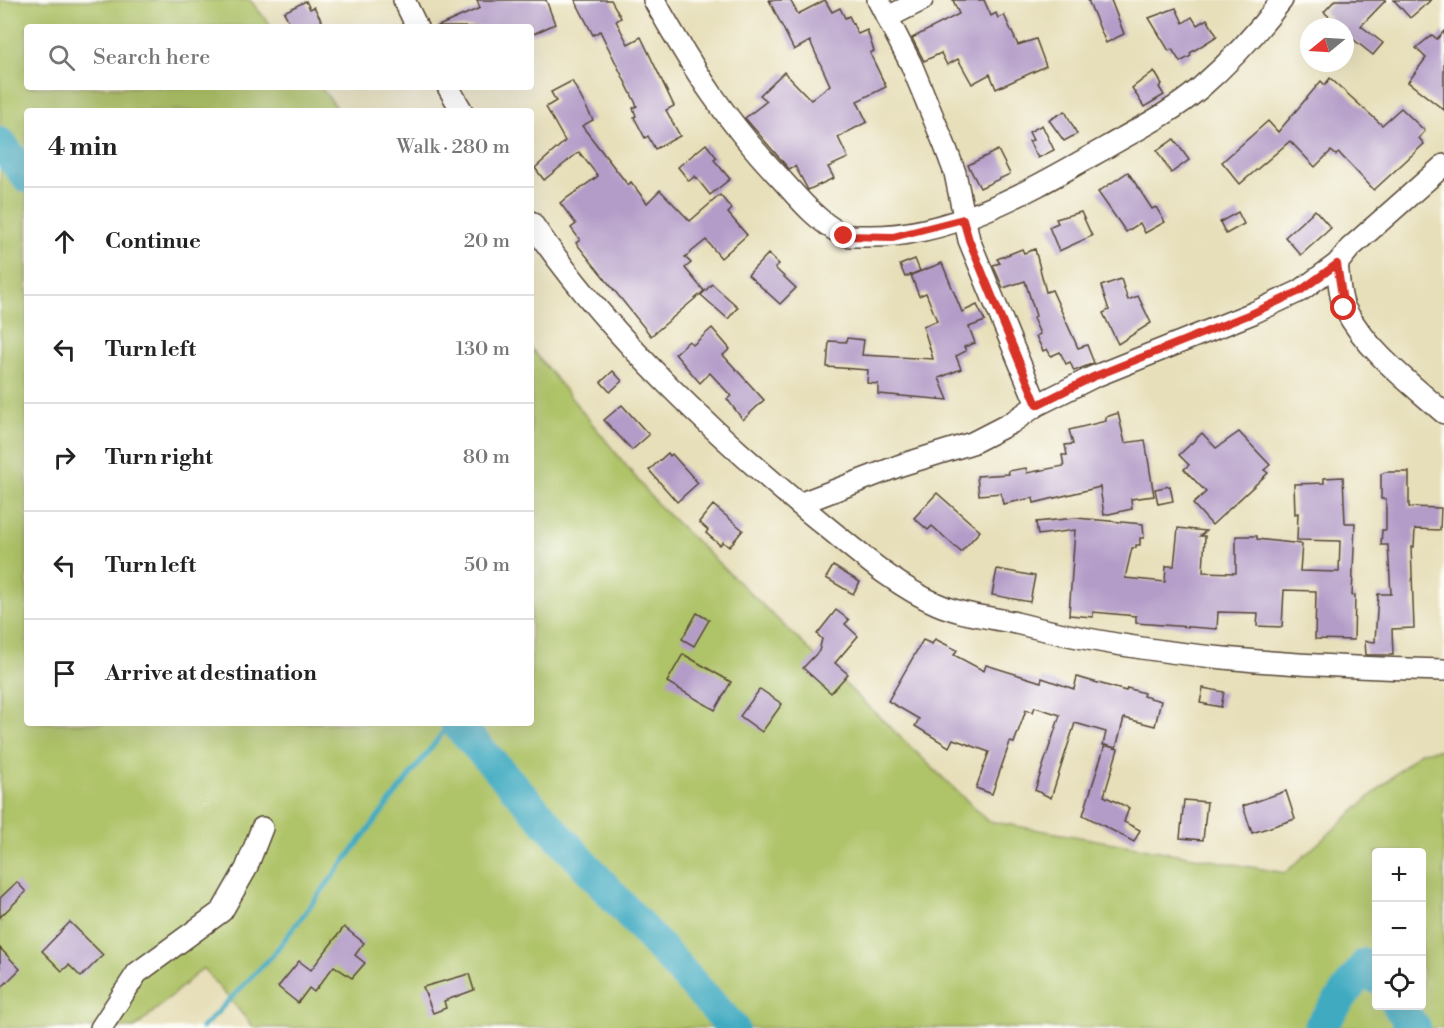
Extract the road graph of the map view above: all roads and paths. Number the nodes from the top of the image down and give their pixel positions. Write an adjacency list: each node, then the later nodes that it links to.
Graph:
1 (404, 0): 6 (street)
2 (654, 0): 10 (street)
3 (922, 0): 5 (street)
4 (1282, 0): 10 (street)
5 (883, 8): 10 (street)
6 (416, 24)
7 (450, 90): 8 (street)
8 (460, 108)
9 (1444, 165): 12 (street)
10 (963, 219): 13 (street)
11 (534, 226): 15 (street)
12 (1337, 264): 13 (street); 14 (street)
13 (1037, 405): 15 (street)
14 (1444, 413)
15 (799, 504): 16 (street)
16 (1444, 670)
17 (262, 828): 18 (street)
18 (101, 1028)

